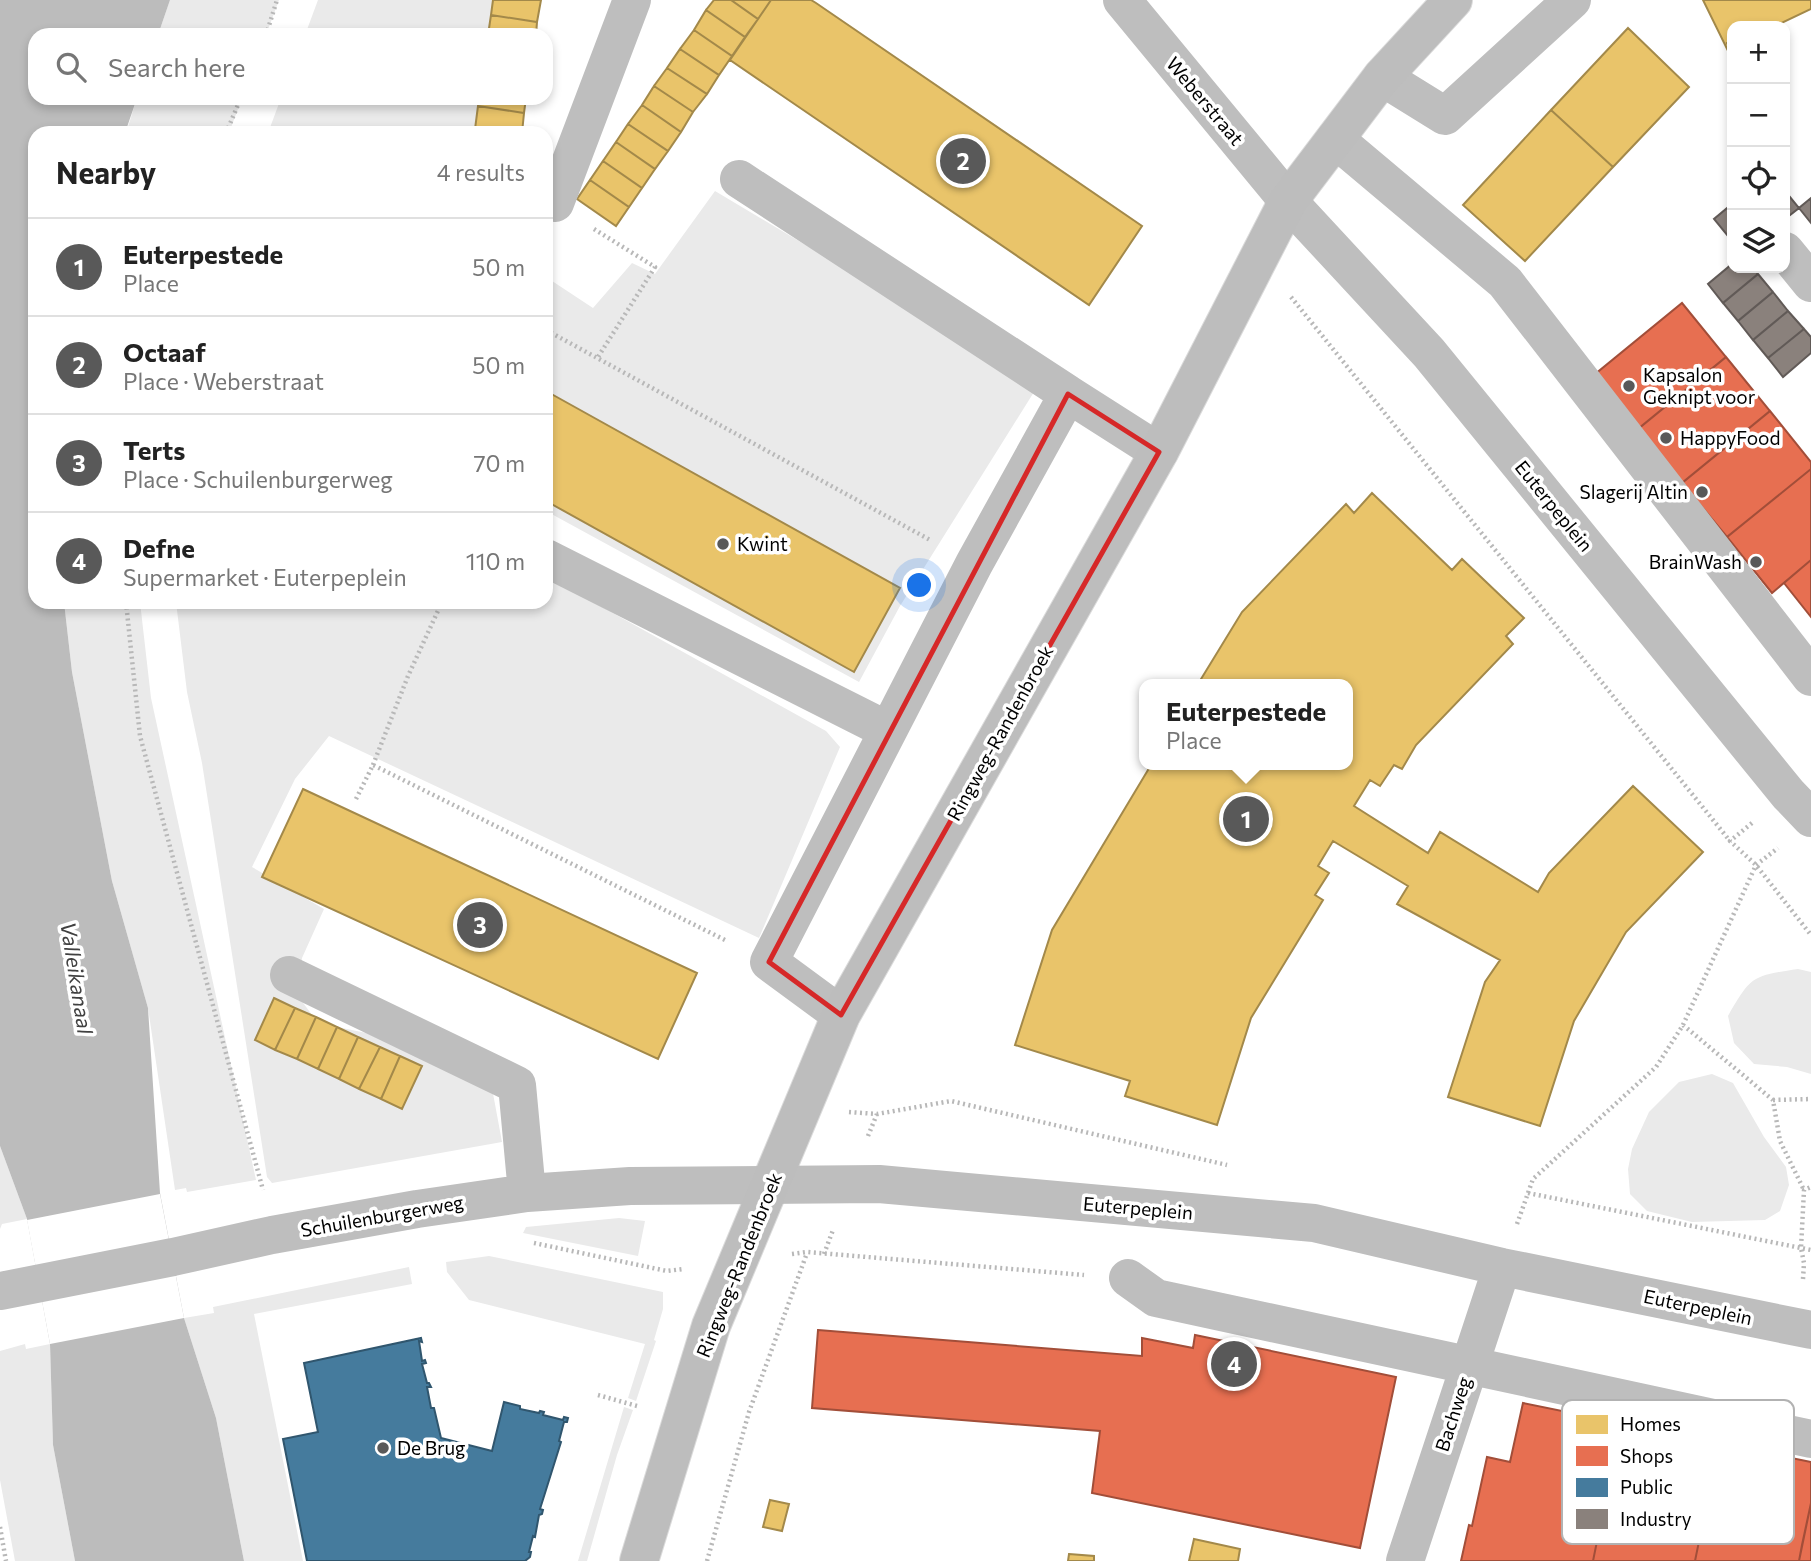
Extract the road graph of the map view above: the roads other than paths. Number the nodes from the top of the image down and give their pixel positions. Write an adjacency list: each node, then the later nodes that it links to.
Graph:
1 (632, 0): 9 (street)
2 (1122, 0): 8 (street, Weberstraat)
3 (1453, 0): 5 (main road, Ringweg-Randenbroek)
4 (1572, 0): 5 (street)
5 (1382, 78): 6 (main road, Ringweg-Randenbroek)
6 (1335, 139): 8 (main road, Ringweg-Randenbroek); 15 (street)
7 (739, 179): 12 (street)
8 (1288, 201): 13 (main road, Ringweg-Randenbroek); 17 (street, Euterpeplein)
9 (555, 203)
10 (1790, 257): 11 (street)
11 (1811, 283)
12 (1068, 394): 13 (street); 16 (street)
13 (1159, 452): 19 (main road, Ringweg-Randenbroek)
14 (553, 562): 16 (street)
15 (1811, 677)
16 (887, 730): 19 (street)
17 (1799, 829)
18 (289, 975): 21 (street)
19 (841, 1015): 20 (main road, Ringweg-Randenbroek)
20 (770, 1185): 21 (street, Schuilenburgerweg); 22 (street, Euterpeplein); 28 (main road, Ringweg-Randenbroek)
21 (527, 1193): 24 (street, Schuilenburgerweg)
22 (1502, 1267): 25 (street, Euterpeplein); 26 (street, Bachweg)
23 (1128, 1278): 26 (street)
24 (0, 1291)
25 (1811, 1330)
26 (1469, 1364): 27 (street); 29 (street, Bachweg)
27 (1633, 1400)
28 (639, 1561)
29 (1405, 1561)

